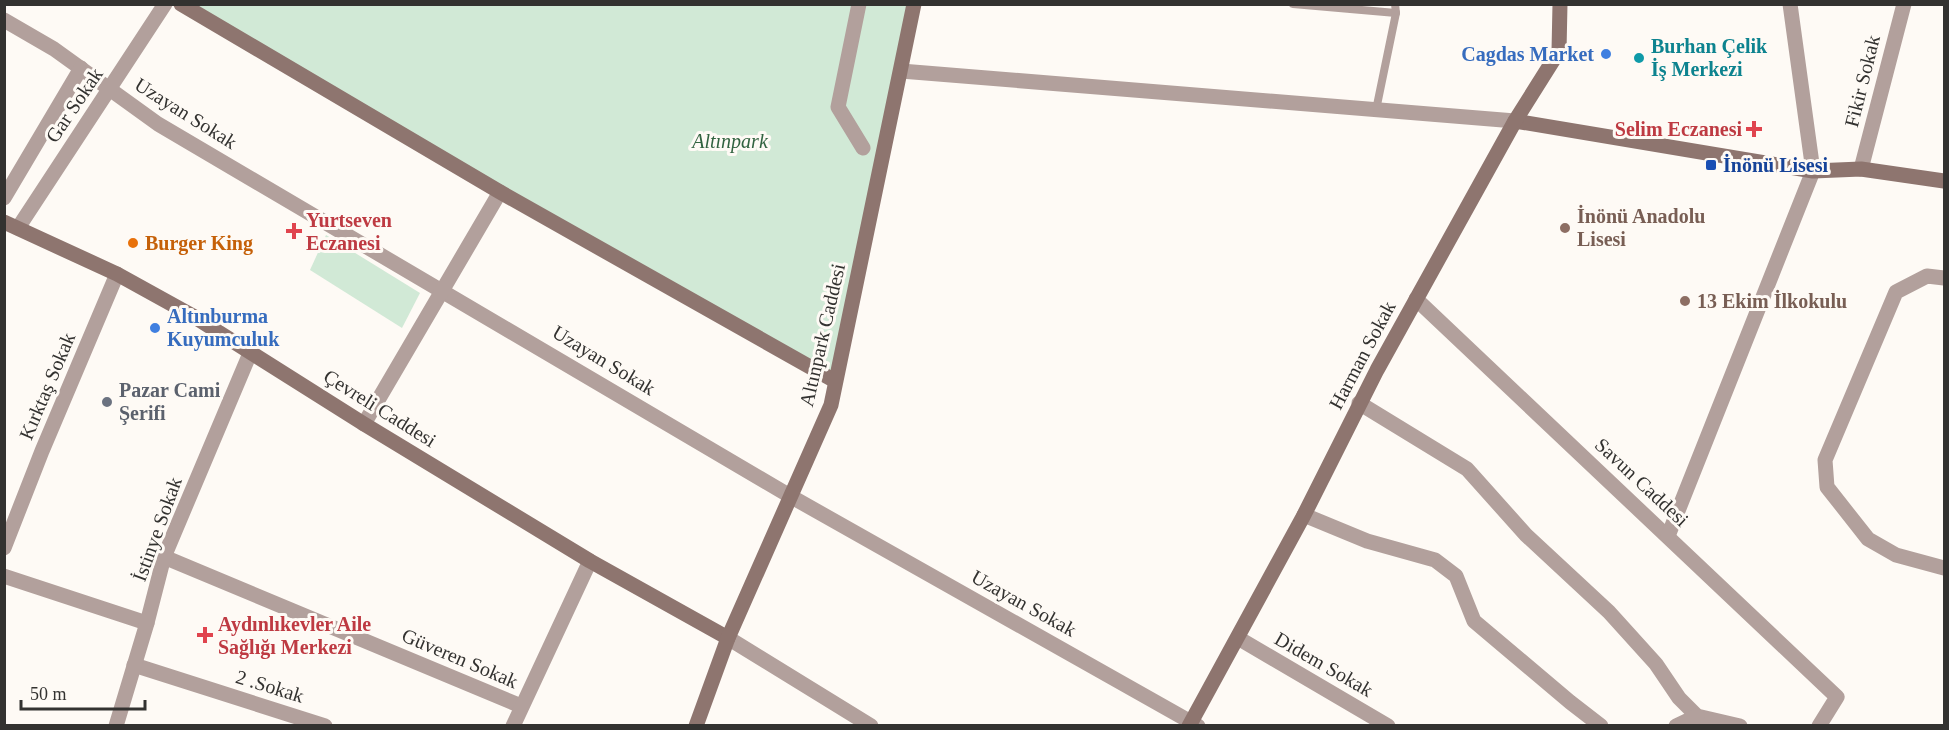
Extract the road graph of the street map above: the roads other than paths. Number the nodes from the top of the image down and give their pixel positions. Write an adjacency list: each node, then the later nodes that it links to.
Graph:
1 (165, 4): 13 (street, Gar Sokak)
2 (181, 4): 20 (street)
3 (859, 4): 16 (street)
4 (914, 4): 12 (street, Altınpark Caddesi)
5 (1293, 4): 9 (lane)
6 (1560, 4): 15 (street, Harman Sokak)
7 (1790, 4): 18 (street)
8 (1904, 4): 17 (street, Fikir Sokak)
9 (1396, 9): 14 (lane)
10 (4, 20): 11 (street, Uzayan Sokak)
11 (81, 68): 13 (street, Uzayan Sokak); 21 (street, Gar Sokak)
12 (901, 71): 14 (street); 28 (street, Altınpark Caddesi)
13 (110, 89): 22 (street, Gar Sokak); 25 (street, Uzayan Sokak)
14 (1376, 110): 15 (street)
15 (1515, 121): 18 (street); 26 (street, Harman Sokak)
16 (863, 148)
17 (1861, 169): 18 (street); 19 (street)
18 (1813, 171): 33 (street)
19 (1944, 181)
20 (500, 192): 25 (street); 28 (street)
21 (4, 198)
22 (11, 225): 23 (street, Çevreli Caddesi)
23 (117, 274): 27 (street, Çevreli Caddesi); 34 (street, Kırktaş Sokak)
24 (1944, 278): 37 (street)
25 (444, 290): 30 (street); 31 (street, Uzayan Sokak)
26 (1416, 299): 29 (street, Harman Sokak); 33 (street, Savun Caddesi)
27 (251, 351): 30 (street, Çevreli Caddesi); 35 (street, İstinye Sokak)
28 (835, 381): 31 (street, Altınpark Caddesi)
29 (1359, 404): 32 (street, Harman Sokak); 44 (street)
30 (364, 424): 36 (street, Çevreli Caddesi)
31 (790, 496): 40 (street, Altınpark Caddesi); 45 (street, Uzayan Sokak)
32 (1304, 515): 41 (street, Harman Sokak); 52 (street)
33 (1668, 536): 55 (street, Savun Caddesi)
34 (4, 548)
35 (164, 557): 39 (street, İstinye Sokak); 43 (street, Güveren Sokak)
36 (590, 561): 40 (street, Çevreli Caddesi); 43 (street)
37 (1944, 568)
38 (4, 576): 39 (street)
39 (147, 623): 42 (street, İstinye Sokak)
40 (728, 638): 49 (street, Altınpark Caddesi); 50 (street)
41 (1238, 638): 45 (street, Harman Sokak); 51 (street, Didem Sokak)
42 (134, 665): 46 (street, İstinye Sokak); 47 (street, 2 .Sokak)
43 (521, 706): 48 (street, Güveren Sokak)
44 (1697, 716): 53 (street); 54 (street)
45 (1193, 724)
46 (116, 726)
47 (325, 726)
48 (513, 726)
49 (696, 726)
50 (871, 726)
51 (1389, 726)
52 (1601, 726)
53 (1676, 726)
54 (1740, 726)
55 (1819, 726)

